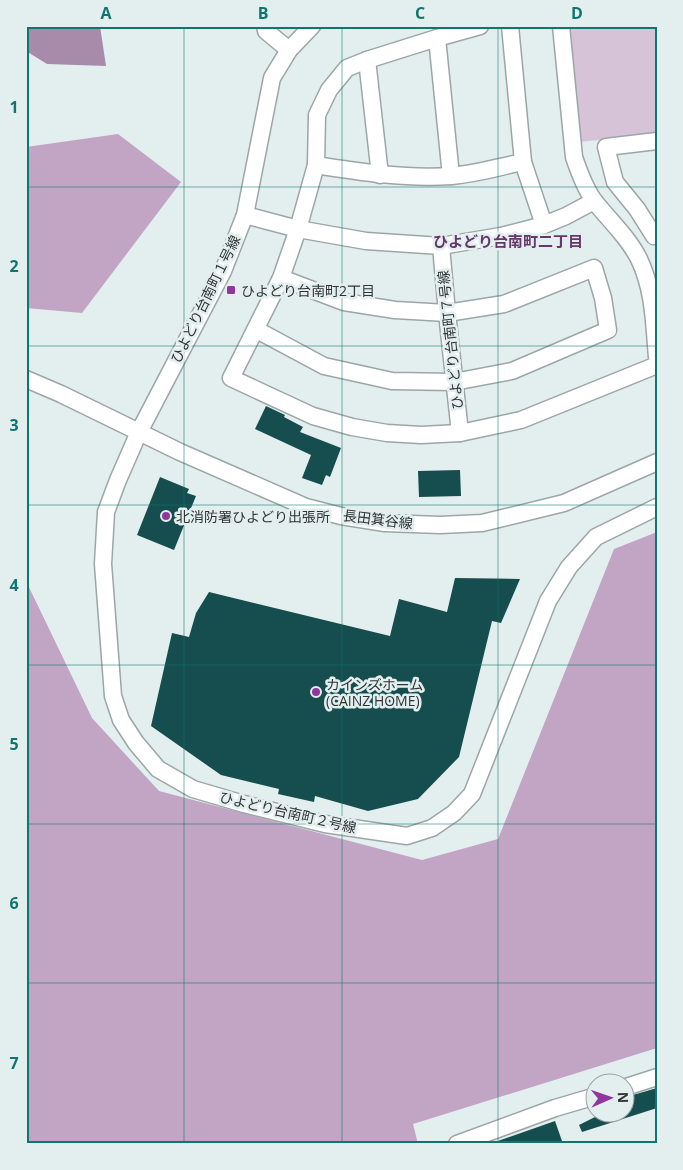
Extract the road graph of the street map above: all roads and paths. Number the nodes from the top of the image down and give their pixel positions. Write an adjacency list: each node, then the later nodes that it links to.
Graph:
1 (265, 26): 7 (street)
2 (312, 26): 7 (street, ひよどり台南町１号線)
3 (480, 26): 6 (street)
4 (510, 26): 10 (street)
5 (561, 26): 14 (street)
6 (437, 38): 8 (street); 13 (street)
7 (289, 50): 15 (street, ひよどり台南町１号線)
8 (367, 60): 11 (street); 12 (street)
9 (657, 141): 18 (street)
10 (523, 162): 13 (street); 16 (street)
11 (316, 165): 12 (street); 17 (street)
12 (380, 175): 13 (street)
13 (451, 176)
14 (594, 201): 16 (street); 21 (street)
15 (246, 215): 17 (street); 28 (street, ひよどり台南町１号線)
16 (544, 225): 19 (street)
17 (298, 229): 19 (street); 20 (street)
18 (657, 235)
19 (441, 246): 22 (street, ひよどり台南町７号線)
20 (282, 278): 22 (street); 23 (street)
21 (654, 291): 24 (street)
22 (446, 313): 27 (street, ひよどり台南町７号線); 27 (street)
23 (256, 330): 27 (street); 29 (street)
24 (657, 357)
25 (657, 365): 29 (street)
26 (26, 379): 28 (street, 長田箕谷線)
27 (454, 382): 29 (street, ひよどり台南町７号線)
28 (139, 432): 30 (street, 長田箕谷線); 31 (street, ひよどり台南町２号線)
29 (460, 433)
30 (657, 462)
31 (657, 508)
32 (657, 1077): 33 (street)
33 (636, 1084)
34 (586, 1099): 35 (street)
35 (457, 1144)

